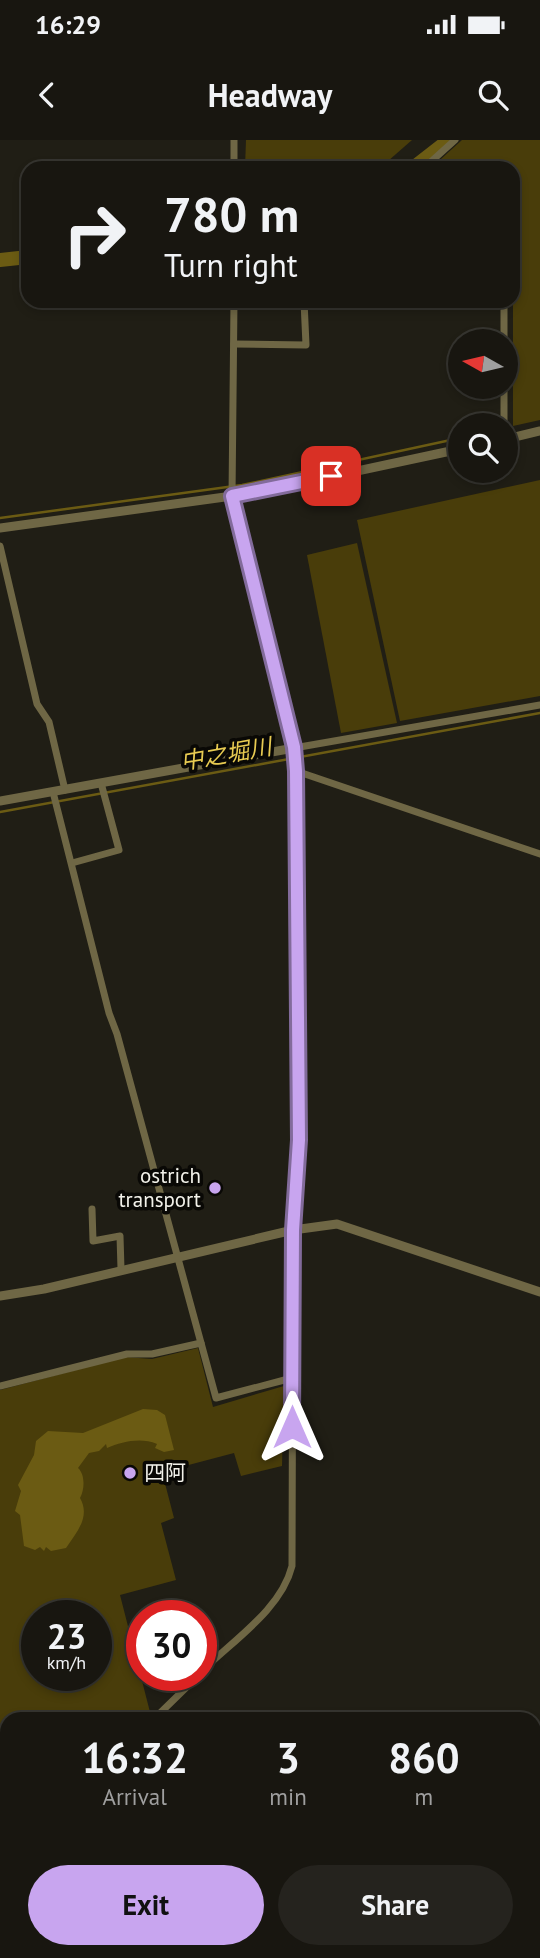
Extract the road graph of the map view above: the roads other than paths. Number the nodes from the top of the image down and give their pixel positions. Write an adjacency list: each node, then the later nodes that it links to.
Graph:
1 (234, 140): 3 (street)
2 (455, 140): 4 (street)
3 (234, 161)
4 (432, 161)
5 (234, 308): 9 (street)
6 (304, 308): 9 (street)
7 (504, 308): 8 (street)
8 (504, 329)
9 (234, 344): 13 (street)
10 (540, 431): 11 (street)
11 (518, 436)
12 (448, 451): 13 (street)
13 (232, 494): 14 (street); 17 (street)
14 (0, 528)
15 (0, 546): 20 (street)
16 (540, 705): 17 (street)
17 (295, 750): 18 (street); 19 (street)
18 (296, 767): 23 (street); 26 (street)
19 (101, 783): 20 (street); 24 (street)
20 (65, 790): 21 (street)
21 (53, 792): 22 (street); 24 (street)
22 (0, 801)
23 (540, 854)
24 (72, 863): 27 (street)
25 (92, 1209): 28 (street)
26 (293, 1230): 27 (street); 29 (street); 32 (street)
27 (178, 1257): 28 (street); 31 (street)
28 (121, 1269): 30 (street)
29 (540, 1292)
30 (0, 1296)
31 (201, 1343): 32 (street); 33 (street)
32 (292, 1378): 34 (street)
33 (0, 1386)
34 (217, 1657)
35 (183, 1691): 36 (street)
36 (161, 1712)

